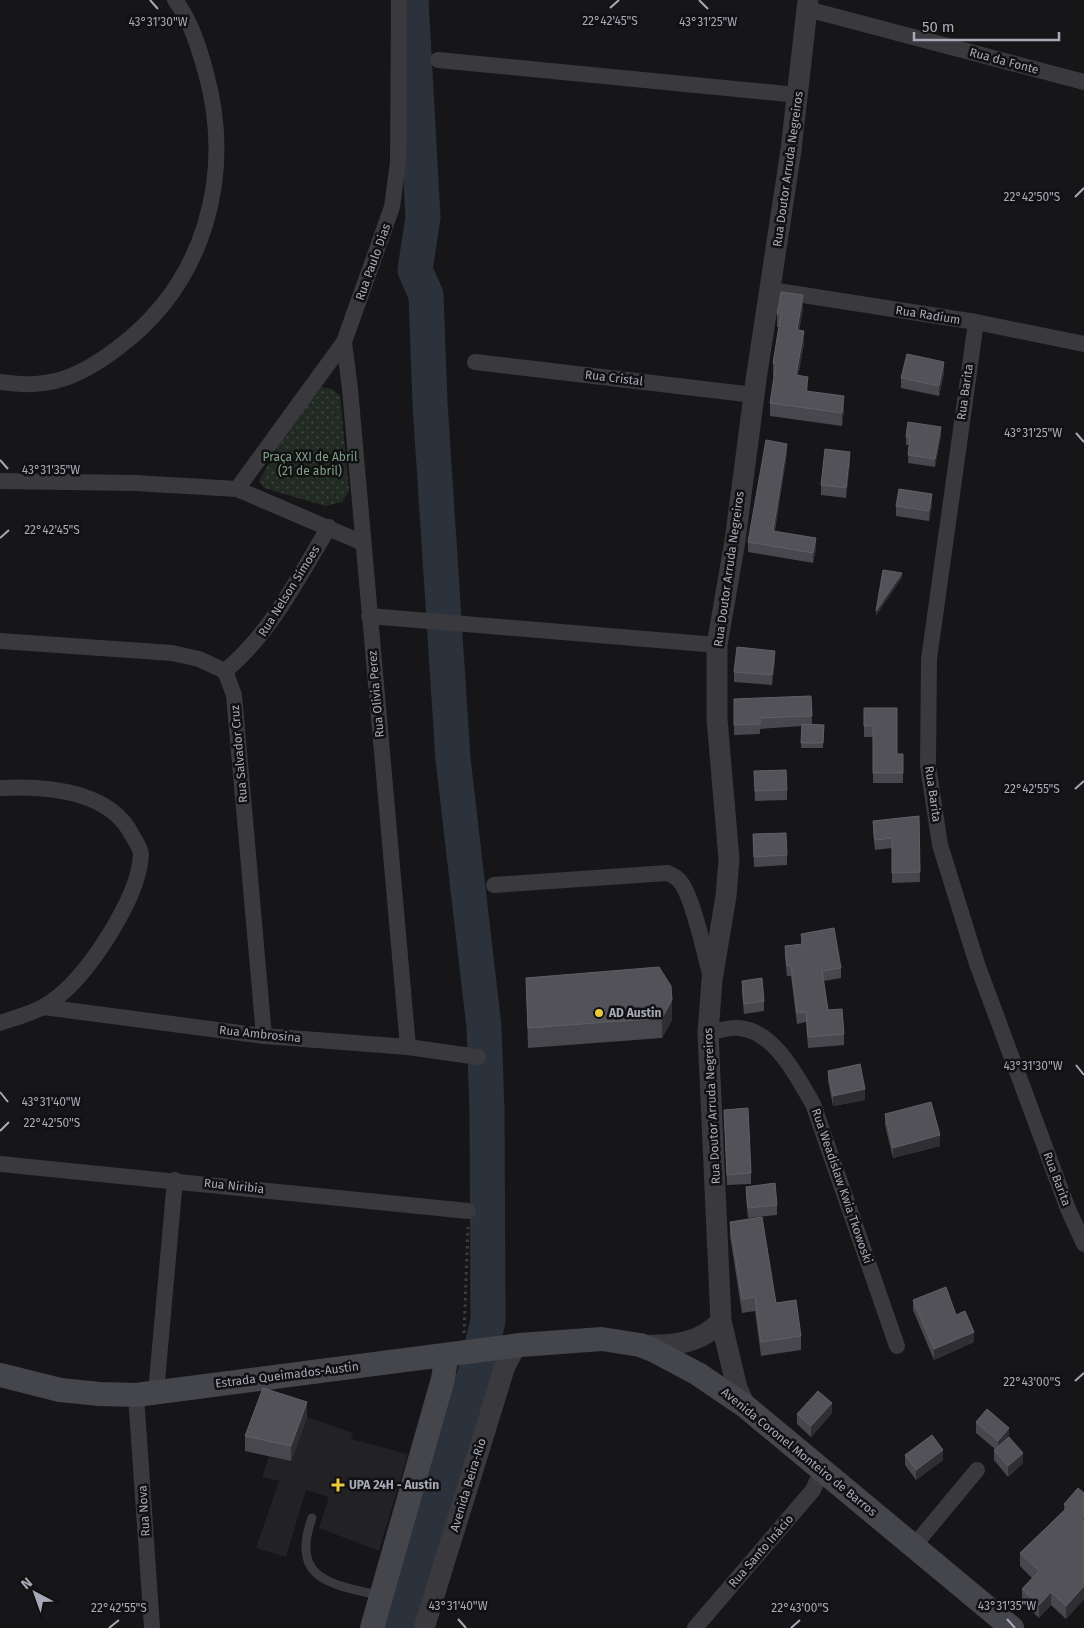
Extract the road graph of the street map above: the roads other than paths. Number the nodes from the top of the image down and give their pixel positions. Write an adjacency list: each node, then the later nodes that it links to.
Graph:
1 (175, 0): 12 (street)
2 (399, 0): 9 (street, Rua Paulo Dias)
3 (808, 4): 5 (street, Rua da Fonte); 6 (street, Rua Doutor Arruda Negreiros)
4 (438, 60): 6 (street)
5 (1084, 82)
6 (798, 95): 7 (street, Rua Doutor Arruda Negreiros)
7 (771, 290): 8 (street, Rua Radium); 13 (street, Rua Doutor Arruda Negreiros)
8 (976, 322): 10 (street, Rua Radium); 34 (street, Rua Barita)
9 (344, 342): 15 (street, Rua Paulo Dias); 17 (street, Rua Olivia Perez)
10 (1084, 344)
11 (475, 362): 13 (street, Rua Cristal)
12 (0, 382)
13 (754, 395): 20 (street, Rua Doutor Arruda Negreiros)
14 (0, 481): 15 (street)
15 (237, 489): 16 (street)
16 (329, 528): 17 (street); 21 (street, Rua Nelson Simoes)
17 (363, 542): 18 (street, Rua Olivia Perez)
18 (369, 616): 20 (street); 29 (street, Rua Olivia Perez)
19 (0, 641): 21 (street)
20 (717, 645): 24 (street, Rua Doutor Arruda Negreiros)
21 (225, 672): 28 (street, Rua Salvador Cruz)
22 (0, 788): 25 (street)
23 (494, 885): 24 (street)
24 (712, 980): 27 (street, Rua Doutor Arruda Negreiros)
25 (43, 1007): 26 (street); 28 (street, Rua Ambrosina)
26 (0, 1023)
27 (708, 1033): 35 (street, Rua Doutor Arruda Negreiros); 38 (street, Rua Weadislaw Kwia Tkowoski)
28 (264, 1036): 29 (street, Rua Ambrosina)
29 (408, 1047): 30 (street, Rua Ambrosina)
30 (478, 1058)
31 (0, 1164): 32 (street, Rua Niribia)
32 (175, 1180): 33 (street, Rua Niribia); 41 (street, Rua Nova)
33 (468, 1211)
34 (1084, 1244)
35 (721, 1321): 37 (street); 42 (street, Rua Doutor Arruda Negreiros)
36 (520, 1345): 37 (main road, Avenida Coronel Monteiro de Barros); 39 (main road, Avenida Coronel Monteiro de Barros); 51 (street, Avenida Beira-Rio)
37 (640, 1345): 42 (main road, Avenida Coronel Monteiro de Barros)
38 (897, 1346)
39 (455, 1354): 41 (main road, Estrada Queimados-Austin); 47 (main road)
40 (0, 1375): 41 (main road, Estrada Queimados-Austin)
41 (146, 1394): 49 (street, Rua Nova)
42 (744, 1406): 43 (main road, Avenida Coronel Monteiro de Barros)
43 (822, 1470): 46 (main road, Avenida Coronel Monteiro de Barros); 52 (street, Rua Santo Inácio)
44 (977, 1470): 46 (street)
45 (312, 1518): 47 (lane)
46 (914, 1547): 48 (main road, Avenida Coronel Monteiro de Barros)
47 (382, 1596): 50 (main road)
48 (1004, 1626)
49 (152, 1628)
50 (372, 1628)
51 (424, 1628)
52 (695, 1628)

